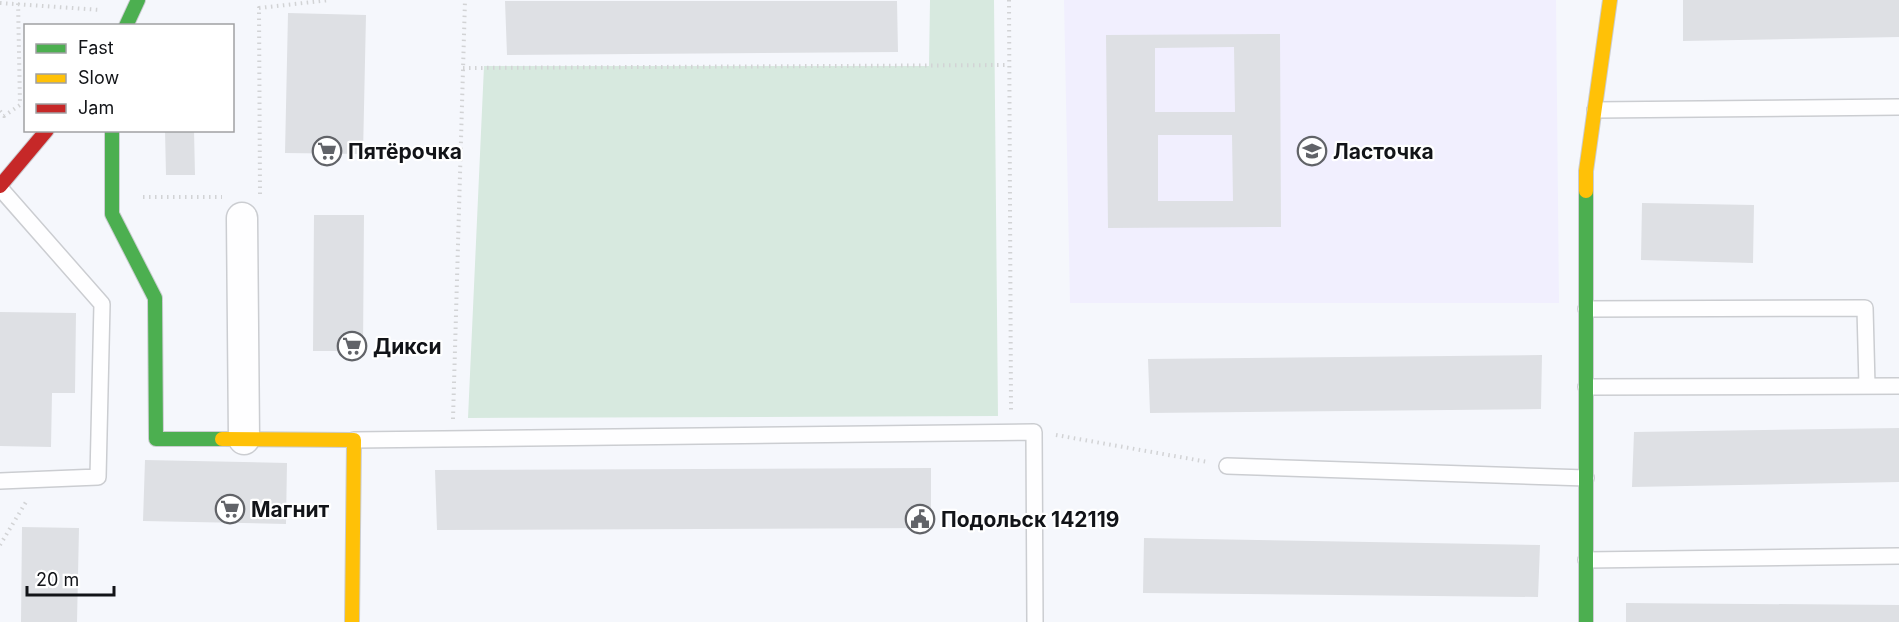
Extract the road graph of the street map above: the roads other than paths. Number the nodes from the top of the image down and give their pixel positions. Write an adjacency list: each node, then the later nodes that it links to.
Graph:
1 (138, 0): 3 (street)
2 (1610, 0): 5 (street)
3 (127, 24)
4 (1899, 107): 5 (lane)
5 (1595, 110): 10 (street)
6 (45, 132): 8 (street)
7 (112, 132): 14 (street)
8 (0, 187): 18 (lane)
9 (242, 204): 14 (street)
10 (1586, 309): 11 (lane); 13 (street)
11 (1867, 386): 12 (lane); 13 (lane)
12 (1899, 386)
13 (1586, 387): 17 (street)
14 (244, 439): 15 (street)
15 (354, 440): 21 (street); 22 (lane)
16 (1227, 465): 17 (lane)
17 (1586, 478): 20 (street)
18 (0, 481)
19 (1899, 556): 20 (lane)
20 (1586, 560): 23 (street)
21 (352, 622)
22 (1035, 622)
23 (1586, 622)

